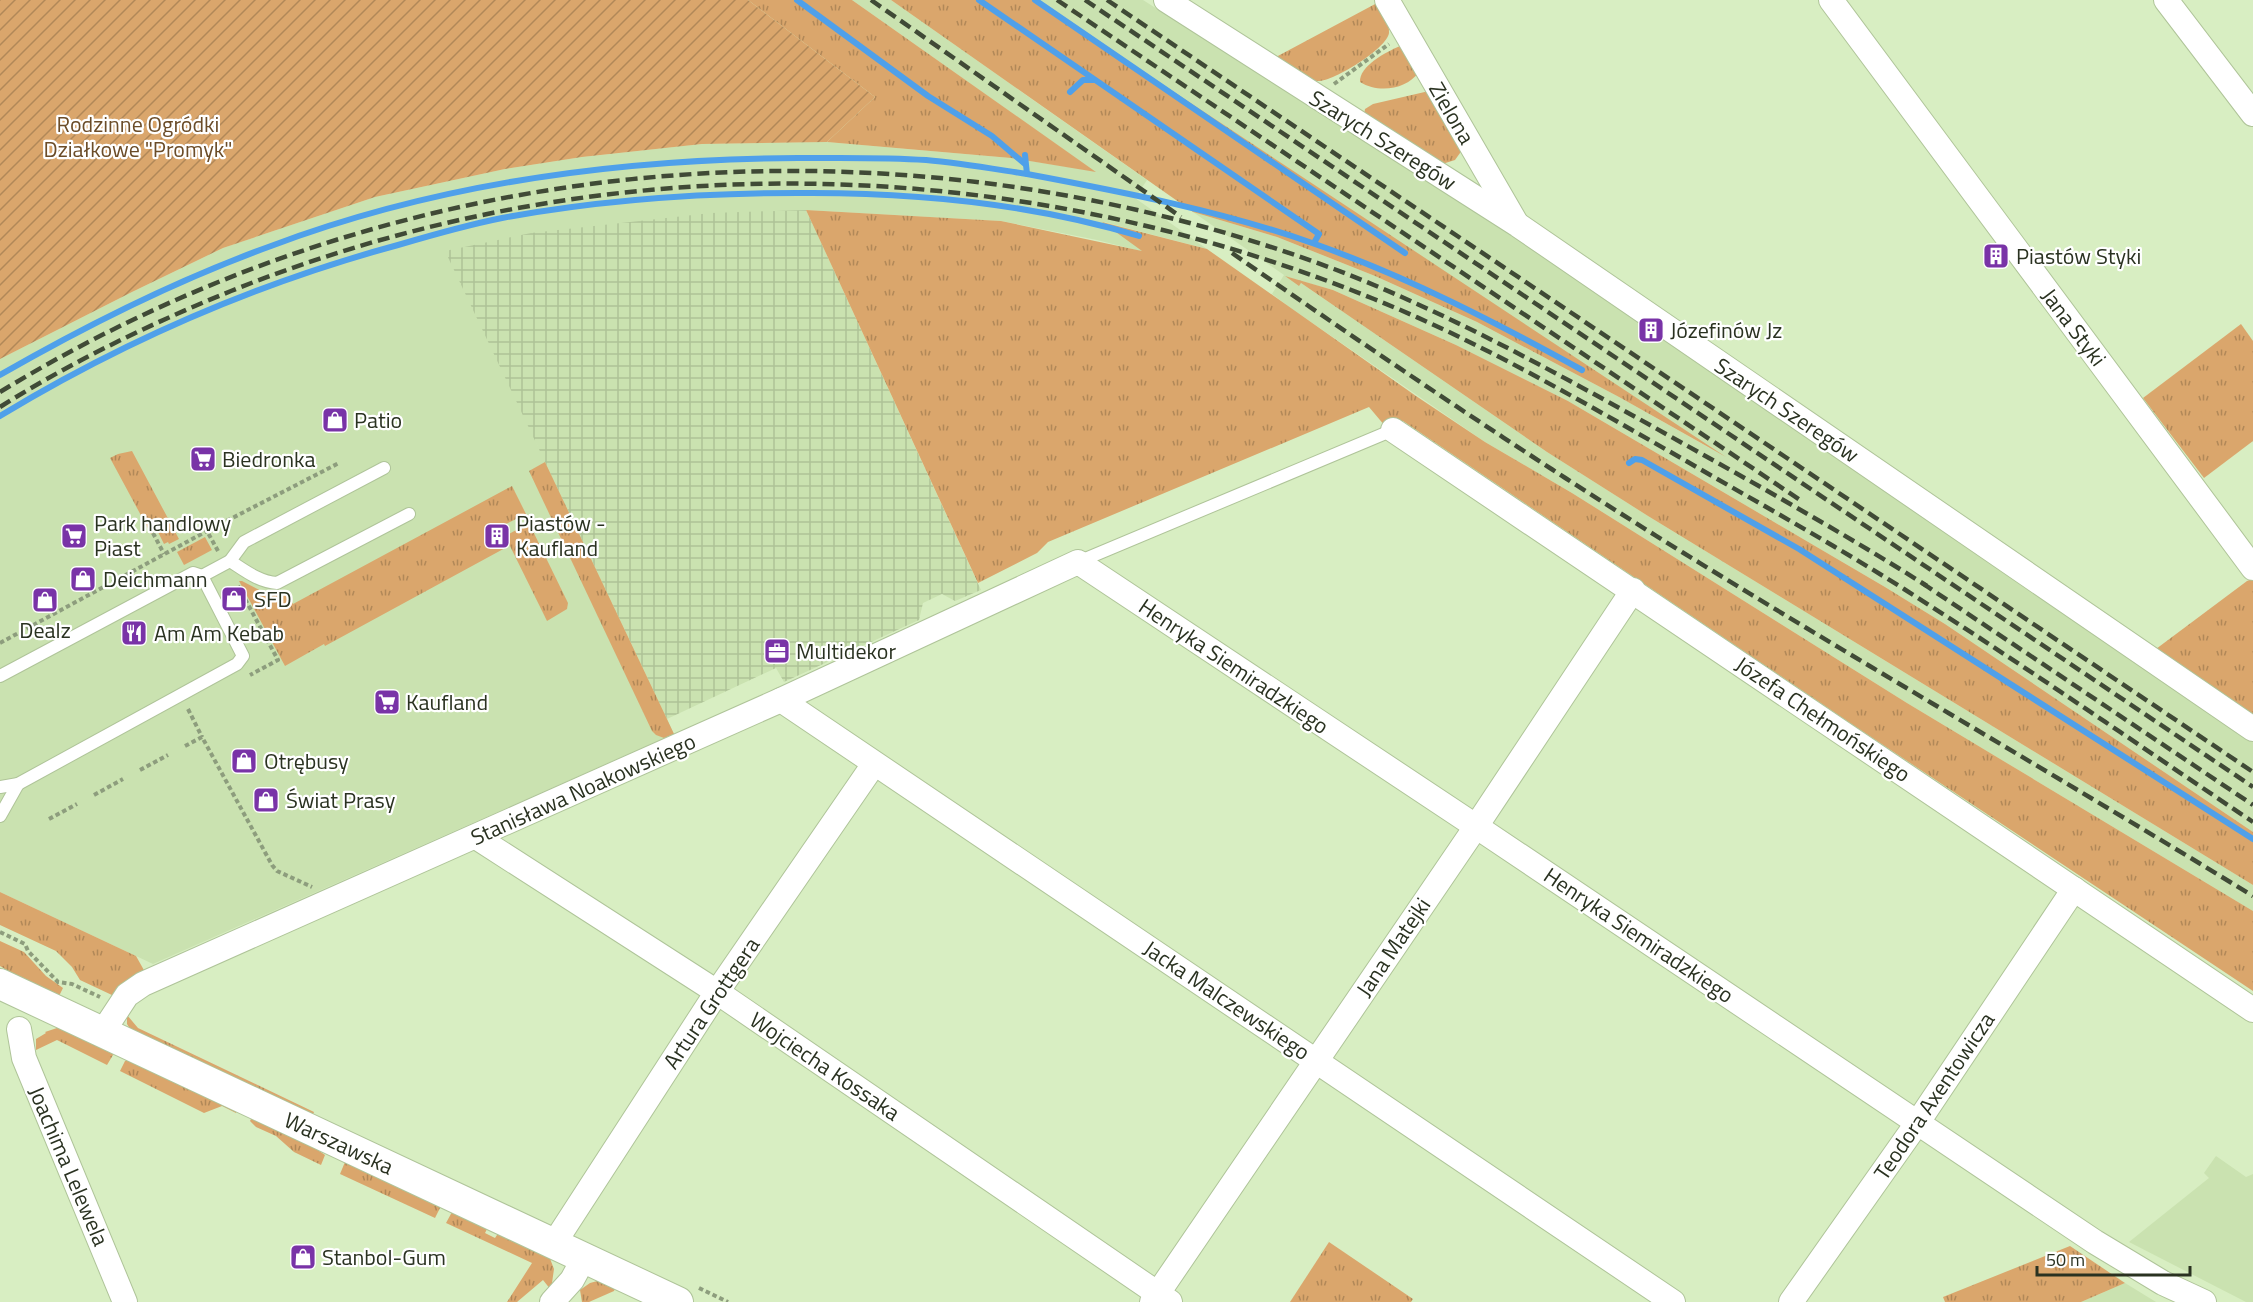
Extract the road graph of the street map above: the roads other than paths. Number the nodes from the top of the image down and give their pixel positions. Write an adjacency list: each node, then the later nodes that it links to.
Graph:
1 (1166, 0): 6 (street, Szarych Szeregów)
2 (1387, 0): 6 (street, Zielona)
3 (1831, 0): 12 (street, Jana Styki)
4 (2166, 0): 5 (street)
5 (2253, 114)
6 (1518, 225): 17 (street, Szarych Szeregów)
7 (1393, 430): 11 (lane); 14 (street, Józefa Chełmońskiego)
8 (384, 468): 10 (lane)
9 (409, 514): 10 (lane)
10 (230, 561): 13 (lane)
11 (1078, 562): 16 (street, Stanisława Noakowskiego); 22 (street, Henryka Siemiradzkiego)
12 (2253, 568)
13 (202, 576): 15 (lane); 19 (lane)
14 (1633, 590): 22 (street, Jana Matejki); 24 (street, Józefa Chełmońskiego)
15 (0, 676)
16 (781, 700): 18 (street, Jacka Malczewskiego); 23 (street, Stanisława Noakowskiego)
17 (2253, 729)
18 (874, 764): 26 (street, Artura Grottgera); 30 (street, Jacka Malczewskiego)
19 (18, 784): 20 (lane); 21 (lane)
20 (0, 787)
21 (0, 816)
22 (1475, 826): 30 (street, Jana Matejki); 31 (street, Henryka Siemiradzkiego)
23 (476, 837): 26 (street, Wojciecha Kossaka); 29 (street, Stanisława Noakowskiego)
24 (2074, 889): 27 (street, Józefa Chełmońskiego); 31 (street, Teodora Axentowicza)
25 (0, 984): 29 (street, Warszawska)
26 (717, 992): 32 (street, Artura Grottgera); 34 (street, Wojciecha Kossaka)
27 (2253, 1010)
28 (19, 1029): 35 (street, Joachima Lelewela)
29 (102, 1033): 32 (street, Warszawska)
30 (1316, 1060): 34 (street, Jana Matejki); 38 (street, Jacka Malczewskiego)
31 (1918, 1122): 39 (street, Teodora Axentowicza); 40 (street, Henryka Siemiradzkiego)
32 (554, 1245): 33 (street, Warszawska)
33 (584, 1258): 36 (street); 37 (street, Warszawska)
34 (1160, 1299)
35 (125, 1302)
36 (552, 1302)
37 (678, 1302)
38 (1673, 1302)
39 (1791, 1302)
40 (2204, 1302)

